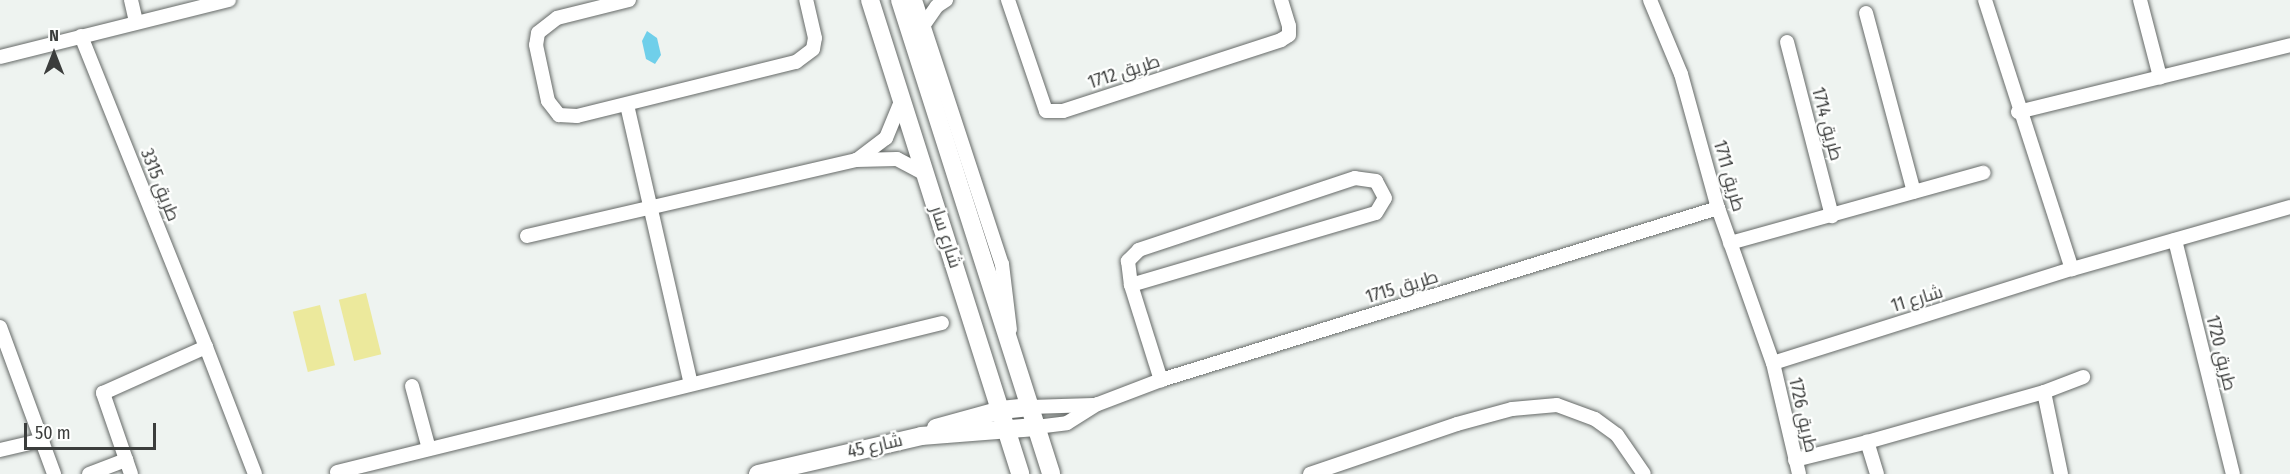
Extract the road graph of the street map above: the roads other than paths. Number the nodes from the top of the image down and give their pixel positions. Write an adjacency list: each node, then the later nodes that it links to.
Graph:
1 (131, 0): 16 (street)
2 (229, 0): 16 (street)
3 (629, 0): 24 (street)
4 (806, 0): 24 (street)
5 (870, 0): 23 (street, شارع سار)
6 (900, 0): 42 (street, شارع سار)
7 (915, 0): 17 (street)
8 (938, 0): 9 (street)
9 (945, 0): 17 (street)
10 (1008, 0): 11 (street, طريق 1712)
11 (1281, 0)
12 (1650, 0): 32 (street, طريق 1711)
13 (1985, 0): 25 (street)
14 (2140, 0): 22 (street)
15 (1866, 13): 29 (street)
16 (136, 22): 18 (street)
17 (923, 26): 42 (street)
18 (81, 36): 21 (street); 41 (street, طريق 3315)
19 (1786, 42): 33 (street, طريق 1714)
20 (2290, 45): 22 (street)
21 (0, 57)
22 (2160, 77): 25 (street)
23 (902, 99): 26 (street); 28 (street, شارع سار)
24 (627, 105): 30 (street)
25 (2018, 112): 37 (street)
26 (856, 160): 28 (street); 30 (street)
27 (1983, 173): 29 (street)
28 (927, 175): 51 (street, شارع سار)
29 (1914, 192): 33 (street)
30 (650, 207): 34 (street); 46 (street)
31 (2290, 207): 35 (street, شارع 11)
32 (1718, 208): 36 (street, طريق 1711); 45 (street, طريق 1715)
33 (1832, 216): 36 (street)
34 (527, 236)
35 (2175, 240): 37 (street, شارع 11); 73 (street, طريق 1720)
36 (1730, 243): 43 (street, طريق 1711)
37 (2072, 269): 43 (street, شارع 11)
38 (1131, 285): 38 (street); 45 (street)
39 (942, 323): 46 (street)
40 (0, 327): 55 (street)
41 (206, 347): 59 (street); 65 (street, طريق 3315)
42 (1011, 347): 50 (street, شارع سار)
43 (1773, 363): 60 (street, طريق 1726)
44 (2083, 377): 48 (street)
45 (1161, 380): 49 (street, طريق 1715)
46 (691, 384): 57 (street)
47 (412, 386): 57 (street)
48 (2044, 392): 56 (street); 72 (street)
49 (1098, 404): 50 (street, طريق 1715); 52 (street, طريق 1715)
50 (1030, 407): 51 (street, شارع 45); 52 (street, شارع سار)
51 (1001, 410): 53 (street, شارع سار); 54 (street, شارع 45)
52 (1036, 427): 53 (street, شارع 45); 68 (street, شارع سار)
53 (1006, 429): 54 (street, شارع 45); 67 (street, شارع سار)
54 (921, 436): 66 (street, شارع 45)
55 (43, 440): 58 (street); 62 (street)
56 (1867, 442): 60 (street); 71 (street)
57 (429, 449): 61 (street)
58 (0, 450)
59 (126, 460): 63 (street); 64 (street)
60 (1797, 467)
61 (338, 472)
62 (54, 474)
63 (89, 474)
64 (131, 474)
65 (255, 474)
66 (758, 474)
67 (1020, 474)
68 (1051, 474)
69 (1310, 474): 70 (street)
70 (1644, 474)
71 (1877, 474)
72 (2061, 474)
73 (2233, 474)

